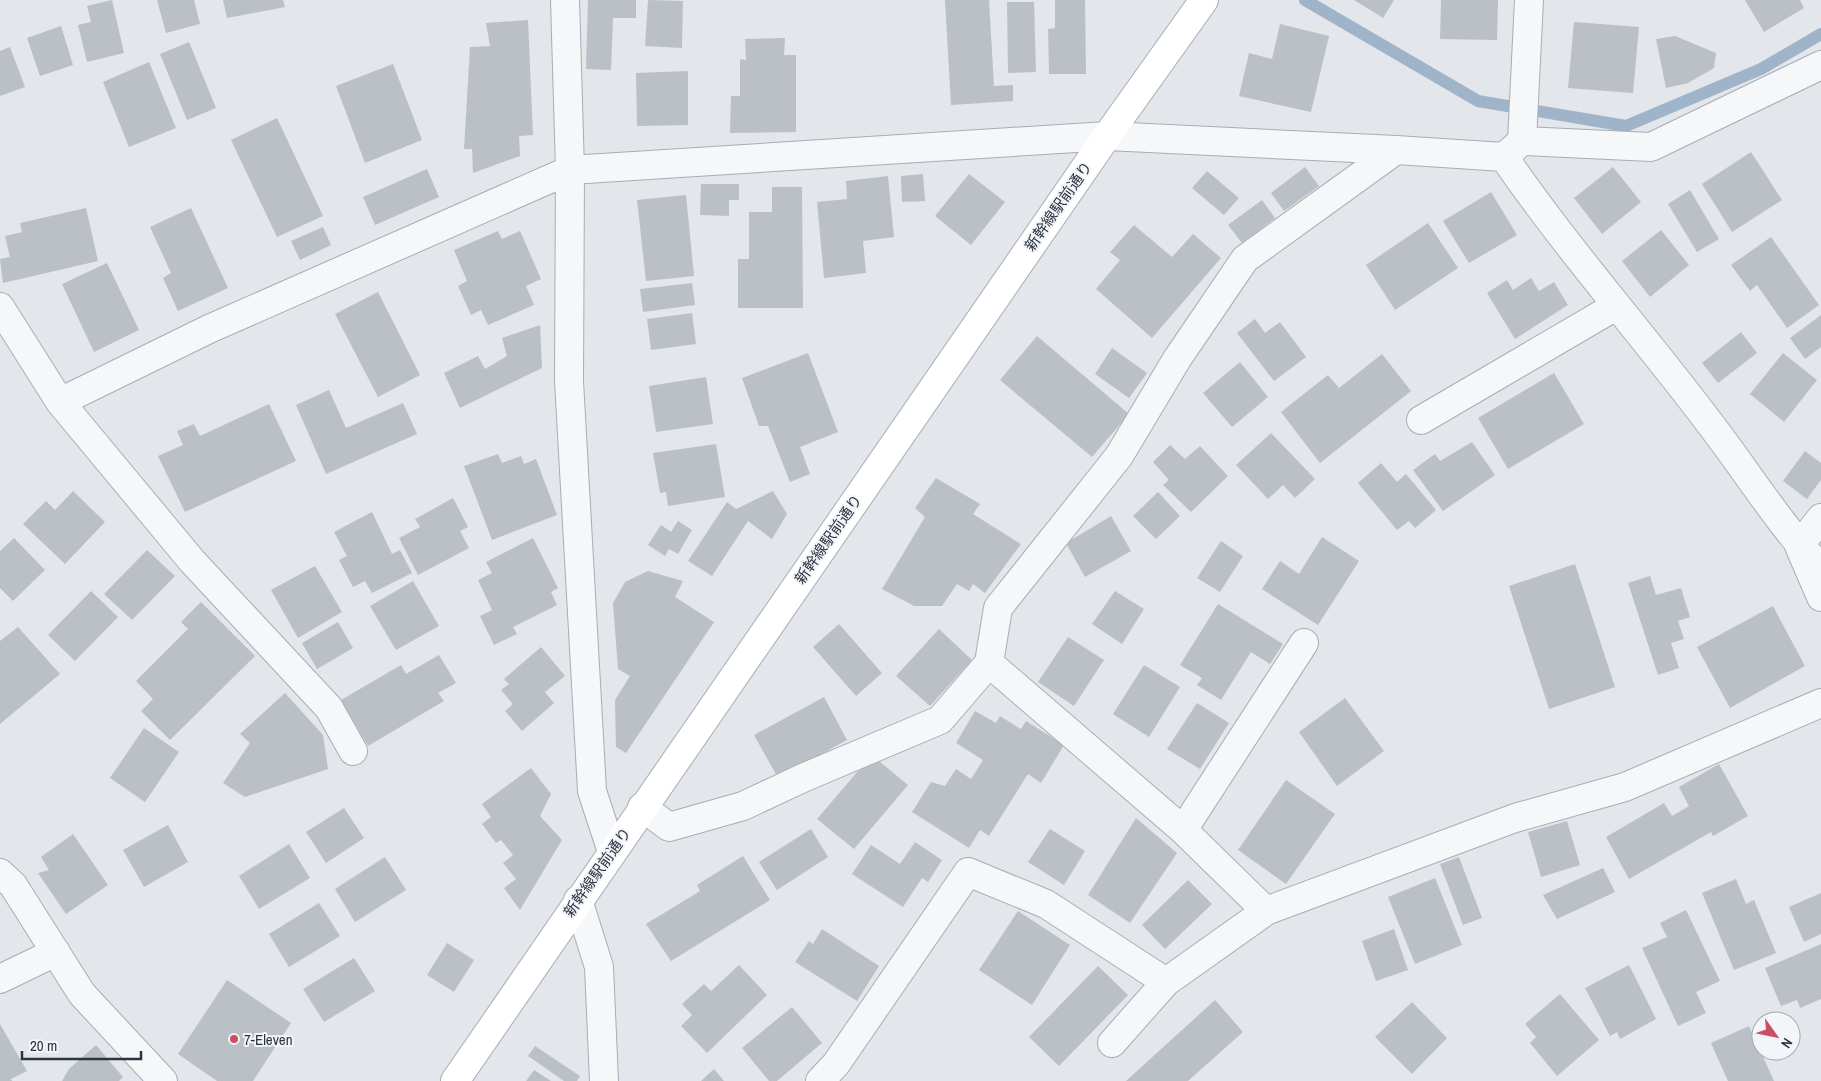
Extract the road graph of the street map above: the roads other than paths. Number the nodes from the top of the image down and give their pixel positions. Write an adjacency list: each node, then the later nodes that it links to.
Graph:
1 (565, 0): 8 (street)
2 (1204, 0): 5 (street, 新幹線駅前通り)
3 (1529, 0): 6 (street)
4 (1821, 65): 6 (street)
5 (1107, 136): 7 (street); 8 (street); 21 (street, 新幹線駅前通り)
6 (1516, 142): 7 (street); 9 (street)
7 (1396, 150): 18 (street)
8 (570, 170): 11 (street); 23 (street)
9 (1616, 306): 12 (street); 14 (street)
10 (0, 307): 11 (street)
11 (60, 402): 20 (street)
12 (1421, 420)
13 (1821, 518): 14 (street)
14 (1800, 546): 15 (street); 16 (street)
15 (1821, 568)
16 (1821, 597)
17 (1304, 643): 22 (street)
18 (989, 664): 21 (street); 22 (street)
19 (1821, 704): 26 (street)
20 (353, 751)
21 (642, 807): 23 (street, 新幹線駅前通り)
22 (1183, 830): 26 (street)
23 (612, 852): 25 (street, 新幹線駅前通り)
24 (0, 873): 27 (street)
25 (578, 900): 32 (street, 新幹線駅前通り); 33 (street)
26 (1266, 911): 29 (street)
27 (56, 952): 28 (street); 31 (street)
28 (0, 979)
29 (1166, 982): 30 (street); 34 (street)
30 (1112, 1043)
31 (163, 1081)
32 (455, 1081)
33 (604, 1081)
34 (820, 1081)

